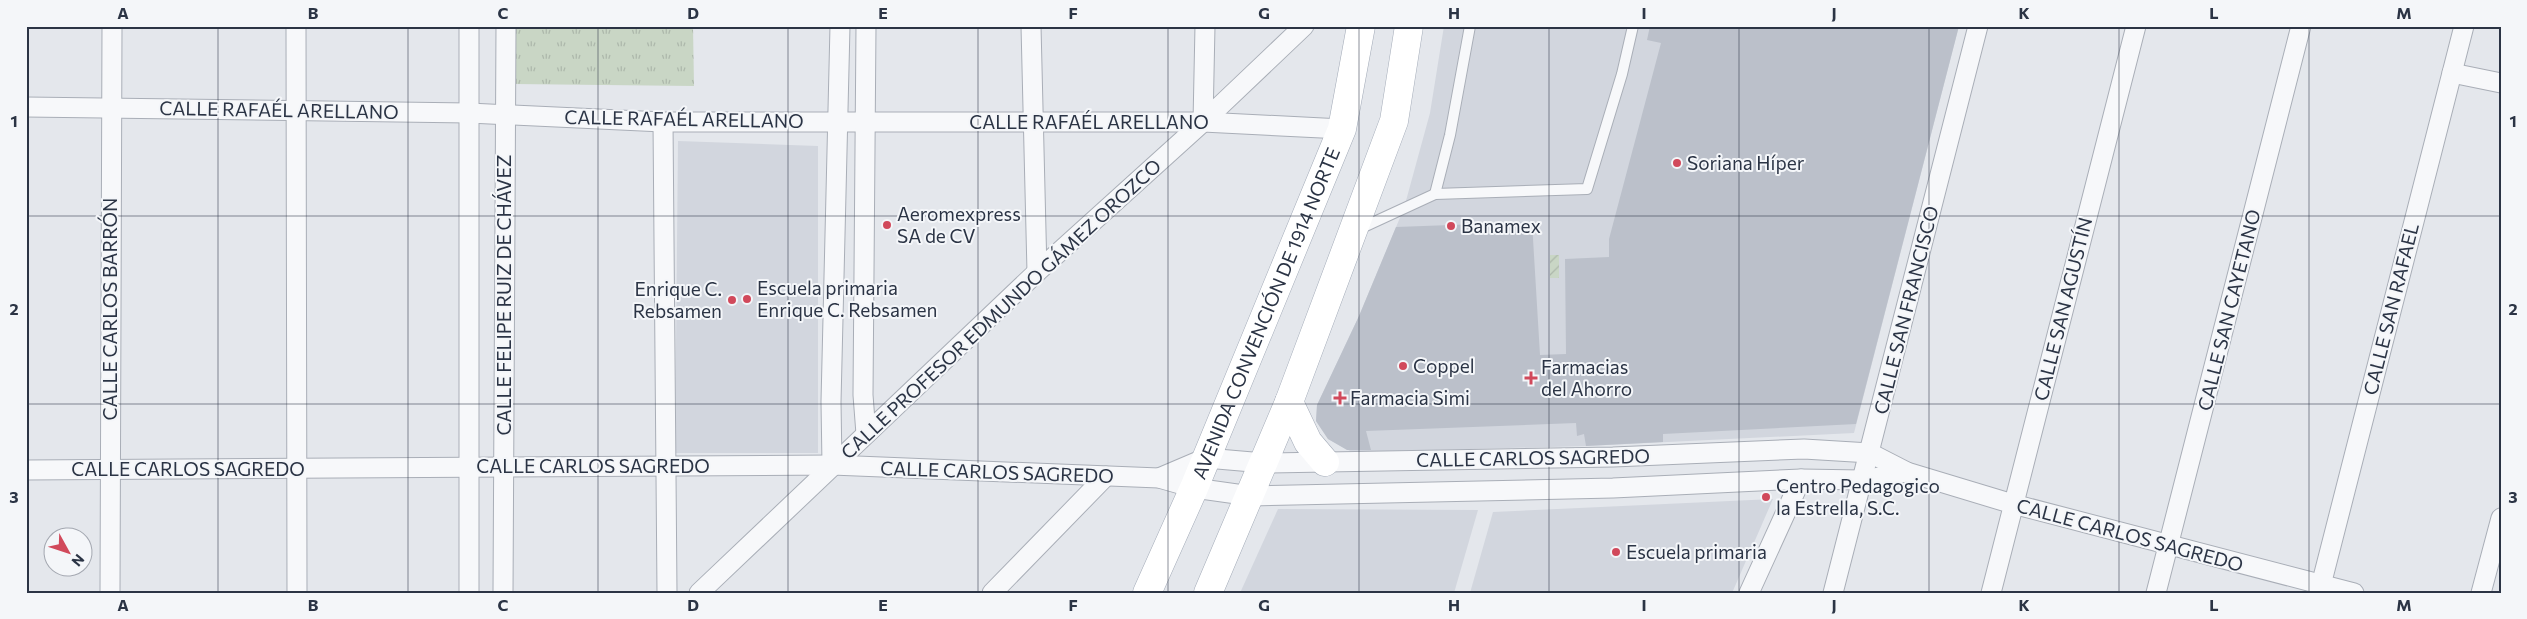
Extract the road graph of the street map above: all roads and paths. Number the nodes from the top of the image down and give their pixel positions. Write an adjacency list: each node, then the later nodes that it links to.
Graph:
1 (112, 26): 21 (street, CALLE CARLOS BARRÓN)
2 (296, 26): 22 (street)
3 (469, 26): 23 (street, CALLE FELIPE RUIZ DE CHÁVEZ)
4 (506, 26): 24 (street, CALLE FELIPE RUIZ DE CHÁVEZ)
5 (840, 26): 26 (street)
6 (866, 26): 27 (street)
7 (1031, 26): 28 (street)
8 (1205, 26): 29 (street)
9 (1304, 26): 29 (street, CALLE PROFESOR EDMUNDO GÁMEZ OROZCO)
10 (1361, 26): 30 (main road, AVENIDA CONVENCIÓN DE 1914 NORTE)
11 (1409, 26): 32 (main road)
12 (1470, 26): 31 (lane)
13 (1633, 26): 31 (lane)
14 (1978, 26): 36 (street, CALLE SAN FRANCISCO)
15 (2136, 26): 56 (street, CALLE SAN AGUSTÍN)
16 (2301, 26): 58 (street, CALLE SAN CAYETANO)
17 (2464, 26): 18 (street, CALLE SAN RAFAEL)
18 (2452, 73): 19 (street); 59 (street, CALLE SAN RAFAEL)
19 (2501, 83)
20 (26, 107): 21 (street, CALLE RAFAÉL ARELLANO)
21 (111, 108): 22 (street, CALLE RAFAÉL ARELLANO); 46 (street, CALLE CARLOS BARRÓN)
22 (297, 110): 23 (street, CALLE RAFAÉL ARELLANO); 45 (street)
23 (469, 113): 24 (street, CALLE RAFAÉL ARELLANO); 43 (street, CALLE FELIPE RUIZ DE CHÁVEZ)
24 (505, 114): 25 (street, CALLE RAFAÉL ARELLANO); 44 (street, CALLE FELIPE RUIZ DE CHÁVEZ)
25 (663, 122): 26 (street, CALLE RAFAÉL ARELLANO); 42 (street)
26 (839, 122): 27 (street, CALLE RAFAÉL ARELLANO); 41 (street)
27 (866, 122): 28 (street, CALLE RAFAÉL ARELLANO); 35 (street)
28 (1032, 122): 29 (street, CALLE RAFAÉL ARELLANO); 33 (street)
29 (1203, 122): 30 (street, CALLE RAFAÉL ARELLANO); 33 (street, CALLE PROFESOR EDMUNDO GÁMEZ OROZCO)
30 (1342, 129): 38 (main road, AVENIDA CONVENCIÓN DE 1914 NORTE)
31 (1435, 194): 32 (lane)
32 (1352, 233): 34 (main road)
33 (1037, 272): 35 (street, CALLE PROFESOR EDMUNDO GÁMEZ OROZCO)
34 (1289, 402): 39 (main road); 40 (main road)
35 (866, 434): 41 (street, CALLE PROFESOR EDMUNDO GÁMEZ OROZCO)
36 (1870, 453): 37 (street, CALLE CARLOS SAGREDO); 48 (street, CALLE CARLOS SAGREDO); 52 (street, CALLE SAN FRANCISCO)
37 (1614, 457): 39 (street, CALLE CARLOS SAGREDO); 54 (street)
38 (1206, 458): 40 (street, CALLE CARLOS SAGREDO); 50 (street, CALLE CARLOS SAGREDO); 53 (main road, AVENIDA CONVENCIÓN DE 1914 NORTE)
39 (1325, 462): 40 (street, CALLE CARLOS SAGREDO)
40 (1264, 463): 55 (main road)
41 (832, 465): 42 (street, CALLE CARLOS SAGREDO); 49 (street, CALLE CARLOS SAGREDO); 65 (street, CALLE PROFESOR EDMUNDO GÁMEZ OROZCO)
42 (666, 466): 44 (street, CALLE CARLOS SAGREDO); 64 (street)
43 (469, 467): 44 (street, CALLE CARLOS SAGREDO); 45 (street, CALLE CARLOS SAGREDO); 62 (street, CALLE FELIPE RUIZ DE CHÁVEZ)
44 (503, 467): 63 (street, CALLE FELIPE RUIZ DE CHÁVEZ)
45 (297, 468): 46 (street, CALLE CARLOS SAGREDO); 61 (street)
46 (110, 469): 47 (street, CALLE CARLOS SAGREDO); 60 (street, CALLE CARLOS BARRÓN)
47 (26, 470)
48 (1907, 472): 52 (street, CALLE CARLOS SAGREDO); 56 (street, CALLE CARLOS SAGREDO)
49 (1106, 476): 50 (street, CALLE CARLOS SAGREDO); 66 (street)
50 (1158, 478): 53 (street, CALLE CARLOS SAGREDO)
51 (1801, 479): 52 (street, CALLE CARLOS SAGREDO); 54 (street, CALLE CARLOS SAGREDO); 69 (street)
52 (1862, 480): 70 (street, CALLE SAN FRANCISCO)
53 (1194, 488): 55 (street, CALLE CARLOS SAGREDO); 67 (main road, AVENIDA CONVENCIÓN DE 1914 NORTE)
54 (1613, 488): 55 (street, CALLE CARLOS SAGREDO)
55 (1251, 496): 68 (main road)
56 (2013, 504): 58 (street, CALLE CARLOS SAGREDO); 71 (street, CALLE SAN AGUSTÍN)
57 (2501, 518): 74 (street)
58 (2168, 545): 59 (street, CALLE CARLOS SAGREDO); 72 (street, CALLE SAN CAYETANO)
59 (2320, 588): 73 (street, CALLE CARLOS SAGREDO)
60 (110, 593)
61 (297, 593)
62 (469, 593)
63 (502, 593)
64 (667, 593)
65 (699, 593)
66 (992, 593)
67 (1147, 593)
68 (1208, 593)
69 (1749, 593)
70 (1833, 593)
71 (1991, 593)
72 (2156, 593)
73 (2354, 593)
74 (2481, 593)

